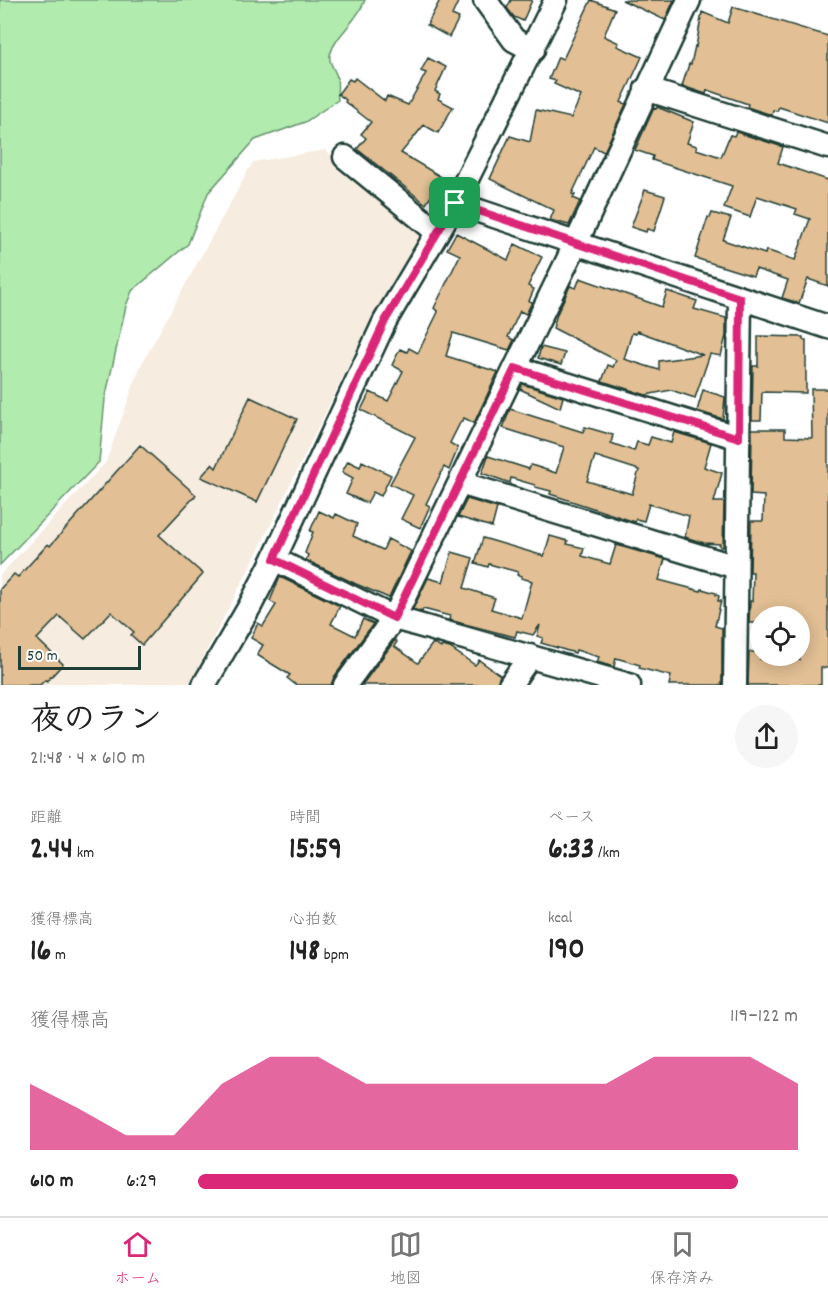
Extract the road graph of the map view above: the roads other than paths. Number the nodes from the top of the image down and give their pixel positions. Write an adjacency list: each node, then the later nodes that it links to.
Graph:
1 (485, 0): 4 (street)
2 (556, 0): 4 (street)
3 (689, 0): 5 (street)
4 (533, 50): 8 (street)
5 (646, 89): 6 (street); 10 (street)
6 (828, 147)
7 (345, 157): 9 (street)
8 (455, 203): 9 (street); 10 (street)
9 (438, 232): 16 (street)
10 (576, 243): 11 (street); 13 (street)
11 (740, 298): 12 (street); 14 (street)
12 (828, 327)
13 (515, 368): 14 (street); 15 (street)
14 (739, 438): 17 (street)
15 (460, 483): 17 (street); 18 (street)
16 (274, 559): 18 (street); 20 (street)
17 (736, 567): 24 (street)
18 (394, 618): 19 (street); 21 (street)
19 (530, 656): 22 (street); 23 (street)
20 (204, 685)
21 (345, 685)
22 (510, 685)
23 (629, 685)
24 (735, 685)

